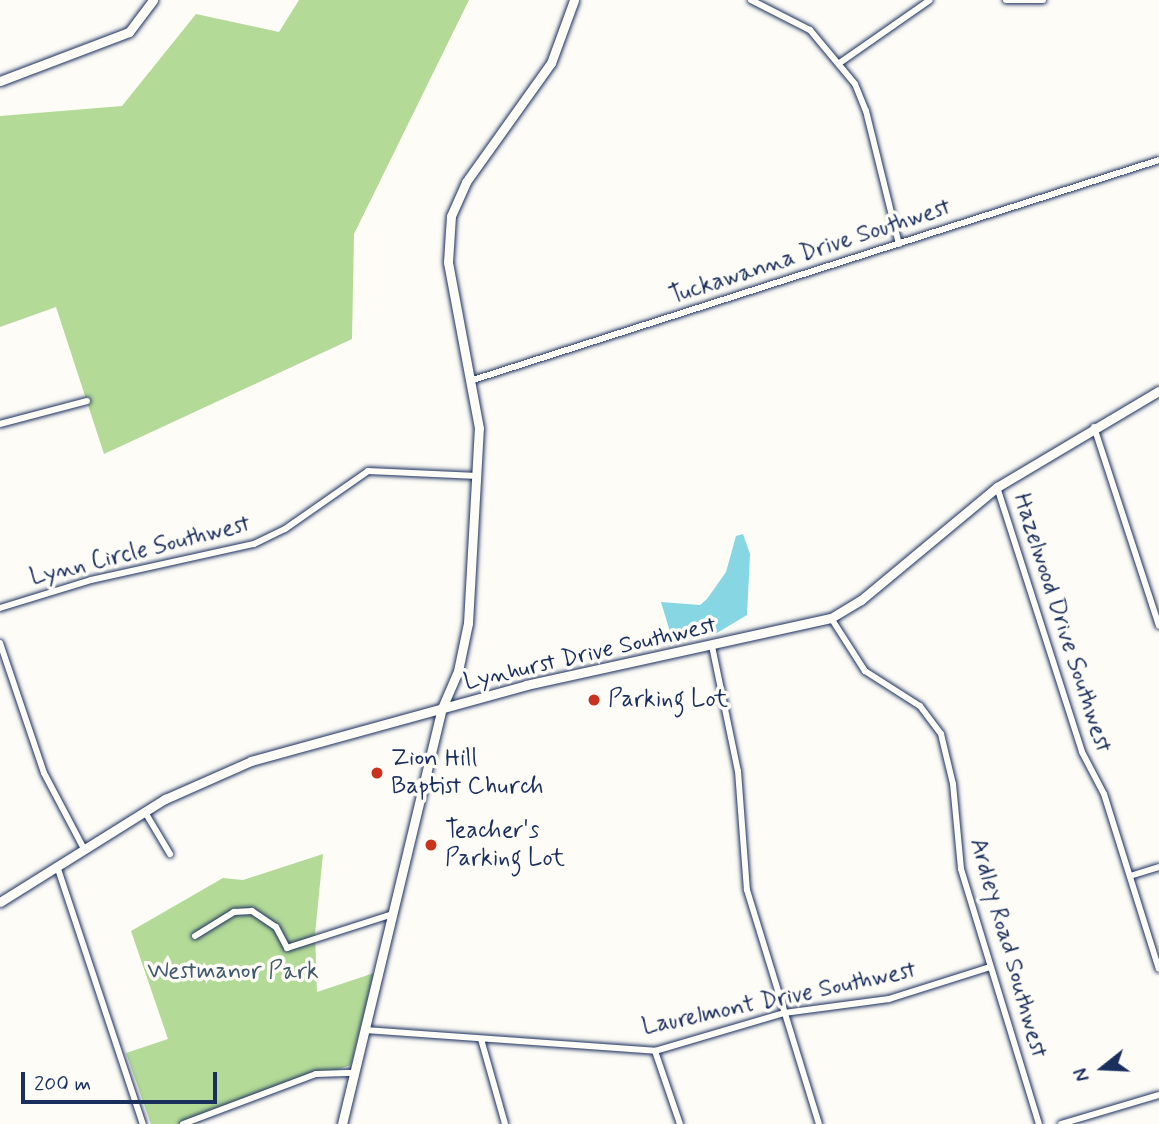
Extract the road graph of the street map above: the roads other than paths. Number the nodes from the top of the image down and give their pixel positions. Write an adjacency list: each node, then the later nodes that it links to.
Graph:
1 (153, 0): 8 (street)
2 (574, 0): 11 (street)
3 (751, 0): 7 (street)
4 (930, 0): 7 (street)
5 (1006, 0): 6 (street)
6 (1043, 0)
7 (841, 62): 10 (street)
8 (0, 81)
9 (1159, 160): 10 (street, Tuckawanna Drive Southwest)
10 (900, 244): 11 (street, Tuckawanna Drive Southwest)
11 (472, 380): 16 (street)
12 (1159, 391): 15 (street, Lynhurst Drive Southwest)
13 (87, 401): 14 (street)
14 (0, 424)
15 (1094, 427): 17 (street, Lynhurst Drive Southwest); 20 (street)
16 (478, 476): 18 (street, Lynn Circle Southwest); 23 (street)
17 (997, 487): 19 (street, Lynhurst Drive Southwest); 29 (street, Hazelwood Drive Southwest)
18 (0, 608)
19 (831, 618): 22 (street, Lynhurst Drive Southwest); 33 (street, Ardley Road Southwest)
20 (1159, 626)
21 (0, 643): 25 (street)
22 (712, 646): 23 (street, Lynhurst Drive Southwest); 35 (street)
23 (442, 708): 24 (street, Lynhurst Drive Southwest); 31 (street)
24 (145, 811): 25 (street, Lynhurst Drive Southwest); 26 (street)
25 (84, 849): 27 (street, Lynhurst Drive Southwest)
26 (170, 854)
27 (57, 866): 30 (street, Lynhurst Drive Southwest); 41 (street)
28 (1159, 867): 29 (street)
29 (1130, 876): 34 (street, Hazelwood Drive Southwest)
30 (0, 902)
31 (393, 914): 32 (street); 36 (street)
32 (195, 936)
33 (990, 967): 35 (street, Laurelmont Drive Southwest); 47 (street, Ardley Road Southwest)
34 (1159, 969)
35 (784, 1013): 38 (street, Laurelmont Drive Southwest); 46 (street)
36 (365, 1030): 37 (street, Laurelmont Drive Southwest); 39 (street)
37 (481, 1039): 38 (street, Laurelmont Drive Southwest); 44 (street)
38 (655, 1051): 45 (street)
39 (354, 1073): 42 (street); 43 (street)
40 (1159, 1095): 48 (street)
41 (142, 1124)
42 (183, 1124)
43 (342, 1124)
44 (505, 1124)
45 (680, 1124)
46 (819, 1124)
47 (1039, 1124)
48 (1061, 1124)

